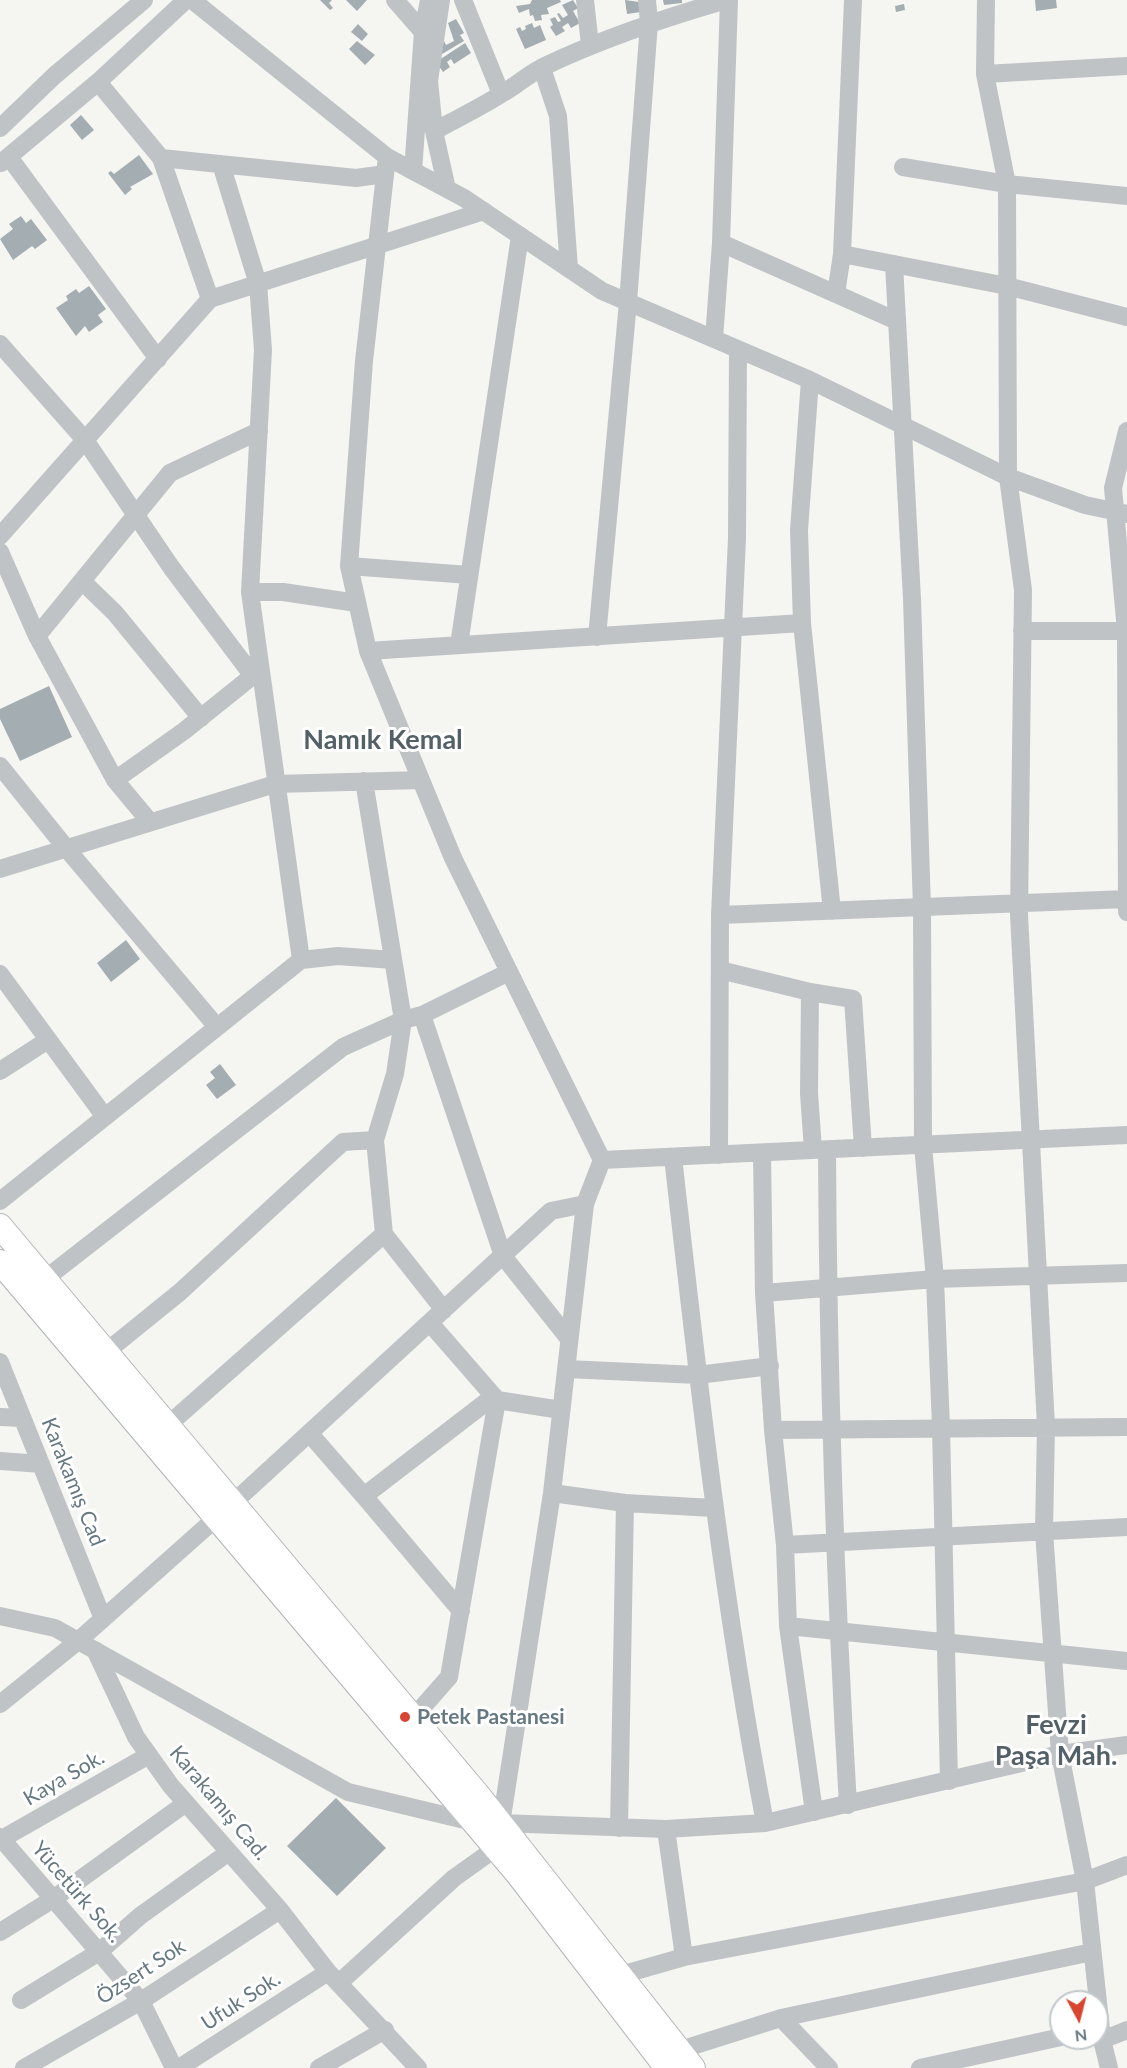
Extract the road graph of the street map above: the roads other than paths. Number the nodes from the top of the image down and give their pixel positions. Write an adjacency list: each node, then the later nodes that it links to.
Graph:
1 (144, 0): 21 (street)
2 (186, 0): 19 (street)
3 (192, 0): 26 (street)
4 (395, 0): 14 (street)
5 (429, 0): 14 (street)
6 (441, 0): 22 (street)
7 (463, 0): 20 (street)
8 (585, 0): 15 (street)
9 (647, 0): 13 (street)
10 (728, 0): 13 (street); 34 (street)
11 (853, 0): 36 (street)
12 (986, 0): 18 (street)
13 (649, 23): 15 (street); 43 (street)
14 (423, 32): 28 (street)
15 (590, 45): 17 (street)
16 (1127, 66): 18 (street)
17 (542, 68): 20 (street); 38 (street)
18 (985, 74): 29 (street)
19 (98, 82): 23 (street); 24 (street)
20 (501, 94): 22 (street)
21 (0, 128)
22 (434, 131): 30 (street)
23 (162, 158): 25 (street); 42 (street)
24 (4, 161): 49 (street)
25 (221, 164): 26 (street); 39 (street)
26 (386, 165): 28 (street); 35 (street)
27 (903, 167): 29 (street)
28 (413, 171): 30 (street)
29 (1007, 184): 31 (street); 40 (street)
30 (447, 189): 32 (street)
31 (1127, 196)
32 (484, 212): 33 (street); 35 (street)
33 (520, 236): 38 (street); 61 (street)
34 (721, 243): 41 (street); 46 (street)
35 (377, 246): 39 (street); 60 (street)
36 (842, 254): 37 (street); 41 (street)
37 (894, 264): 40 (street); 45 (street)
38 (569, 269): 43 (street)
39 (258, 284): 42 (street); 52 (street)
40 (1007, 286): 44 (street); 55 (street)
41 (836, 294): 45 (street)
42 (210, 299): 49 (street)
43 (628, 302): 46 (street); 70 (street)
44 (1127, 317)
45 (897, 321): 51 (street)
46 (714, 339): 48 (street)
47 (0, 344): 54 (street)
48 (738, 349): 50 (street); 66 (street)
49 (158, 358): 54 (street)
50 (810, 380): 51 (street); 65 (street)
51 (901, 425): 55 (street); 86 (street)
52 (259, 431): 57 (street); 63 (street)
53 (1126, 438): 56 (street)
54 (85, 440): 57 (street); 58 (street)
55 (1008, 477): 56 (street); 68 (street)
56 (1121, 512): 67 (street)
57 (137, 515): 62 (street); 73 (street)
58 (0, 536)
59 (0, 552): 69 (street)
60 (349, 566): 61 (street); 64 (street)
61 (469, 576): 71 (street)
62 (82, 581): 69 (street); 74 (street)
63 (250, 592): 64 (street); 73 (street)
64 (357, 603): 72 (street)
65 (802, 623): 66 (street); 87 (street)
66 (732, 628): 70 (street); 89 (street)
67 (1127, 631): 68 (street); 79 (street)
68 (1022, 632): 85 (street)
69 (37, 636): 76 (street)
70 (597, 637): 71 (street)
71 (459, 645): 72 (street)
72 (368, 651): 77 (street)
73 (257, 673): 74 (street); 80 (street)
74 (201, 718): 76 (street)
75 (0, 766): 82 (street)
76 (115, 780): 81 (street)
77 (421, 780): 78 (street); 93 (street)
78 (364, 781): 80 (street); 91 (street)
79 (1127, 781): 84 (street)
80 (275, 784): 81 (street); 90 (street)
81 (150, 822): 82 (street)
82 (66, 848): 83 (street); 98 (street)
83 (0, 868)
84 (1127, 899): 85 (street); 88 (street)
85 (1019, 904): 86 (street); 104 (street)
86 (922, 908): 87 (street); 105 (street)
87 (832, 911): 89 (street)
88 (1127, 912)
89 (720, 915): 92 (street)
90 (301, 960): 91 (street); 98 (street)
91 (393, 960): 97 (street)
92 (720, 970): 95 (street); 109 (street)
93 (509, 972): 96 (street); 111 (street)
94 (0, 974): 99 (street)
95 (810, 992): 106 (street); 107 (street)
96 (422, 1015): 97 (street); 116 (street)
97 (403, 1020): 103 (street); 120 (street)
98 (217, 1027): 101 (street)
99 (48, 1040): 100 (street); 101 (street)
100 (0, 1071)
101 (105, 1117): 112 (street)
102 (1127, 1135): 104 (street)
103 (375, 1140): 115 (street); 127 (street)
104 (1030, 1140): 105 (street); 119 (street)
105 (924, 1145): 106 (street); 121 (street)
106 (863, 1148): 107 (street)
107 (820, 1150): 108 (street); 122 (street)
108 (762, 1153): 109 (street); 123 (street)
109 (719, 1155): 110 (street)
110 (672, 1157): 111 (street); 131 (street)
111 (602, 1160): 113 (street)
112 (0, 1201)
113 (585, 1204): 116 (street); 126 (street)
114 (0, 1226): 120 (main road)
115 (384, 1234): 124 (street); 136 (street)
116 (503, 1256): 124 (street); 126 (street)
117 (0, 1262): 149 (main road)
118 (1127, 1273): 119 (street)
119 (1040, 1276): 121 (street); 137 (street)
120 (45, 1279): 127 (main road)
121 (935, 1279): 122 (street); 140 (street)
122 (828, 1287): 123 (street); 139 (street)
123 (764, 1293): 129 (street)
124 (444, 1310): 125 (street)
125 (430, 1323): 132 (street); 142 (street)
126 (569, 1339): 130 (street)
127 (106, 1352): 136 (main road)
128 (0, 1362): 135 (street, Karakamış Cad)
129 (770, 1366): 131 (street); 141 (street)
130 (566, 1369): 131 (street); 133 (street)
131 (698, 1375): 148 (street)
132 (495, 1398): 133 (street); 146 (street); 155 (street)
133 (561, 1410): 145 (street)
134 (0, 1417): 135 (street)
135 (22, 1418): 144 (street, Karakamış Cad)
136 (168, 1425): 149 (main road)
137 (1046, 1426): 138 (street); 140 (street); 151 (street)
138 (1127, 1426)
139 (833, 1427): 140 (street); 141 (street); 153 (street)
140 (941, 1427): 152 (street)
141 (773, 1430): 154 (street)
142 (309, 1434): 146 (street); 149 (street)
143 (0, 1461): 144 (street)
144 (41, 1464): 157 (street, Karakamış Cad)
145 (552, 1493): 147 (street); 176 (street)
146 (364, 1496): 155 (street)
147 (626, 1503): 148 (street); 177 (street)
148 (713, 1508): 175 (street)
149 (225, 1510): 157 (street); 166 (main road); 174 (main road)
150 (1127, 1527): 151 (street)
151 (1044, 1532): 152 (street); 163 (street)
152 (943, 1538): 153 (street); 161 (street)
153 (837, 1543): 154 (street); 159 (street)
154 (785, 1545): 158 (street)
155 (461, 1611): 166 (street)
156 (0, 1616): 160 (street)
157 (103, 1619): 160 (street)
158 (788, 1626): 159 (street); 173 (street)
159 (838, 1632): 161 (street); 172 (street)
160 (78, 1641): 162 (street); 165 (street)
161 (945, 1643): 163 (street); 170 (street)
162 (95, 1650): 169 (street, Karakamış Cad.); 174 (street)
163 (1053, 1655): 164 (street); 168 (street)
164 (1127, 1661)
165 (0, 1704)
166 (413, 1718): 176 (main road)
167 (1127, 1745): 168 (street)
168 (1060, 1754): 170 (street); 183 (street)
169 (149, 1755): 171 (street, Karakamış Cad.); 179 (street, Kaya Sok.)
170 (949, 1781): 172 (street)
171 (186, 1803): 181 (street, Karakamış Cad.); 184 (street)
172 (848, 1805): 173 (street)
173 (814, 1812): 175 (street)
174 (473, 1822): 176 (street); 180 (main road)
175 (765, 1823): 178 (street)
176 (501, 1824): 177 (street); 190 (main road)
177 (619, 1828): 178 (street)
178 (666, 1829): 189 (street)
179 (0, 1839): 184 (street, Yücetürk Sok.)
180 (496, 1848): 191 (street, Ufuk Sok.); 201 (main road)
181 (230, 1852): 185 (street, Karakamış Cad.); 187 (street)
182 (1127, 1864): 183 (street)
183 (1084, 1881): 188 (street); 189 (street)
184 (53, 1899): 186 (street); 187 (street, Yücetürk Sok.)
185 (280, 1910): 191 (street, Karakamış Cad.); 194 (street, Özsert Sok)
186 (0, 1932)
187 (99, 1952): 193 (street); 194 (street, Yücetürk Sok.)
188 (1092, 1952): 192 (street); 195 (street)
189 (684, 1957): 190 (street)
190 (621, 1975): 201 (main road)
191 (333, 1978): 196 (street, Karakamış Cad.); 204 (street, Ufuk Sok.)
192 (1096, 1990)
193 (21, 2000)
194 (141, 2001): 202 (street, Özsert Sok); 203 (street, Yücetürk Sok.)
195 (781, 2018): 201 (street); 207 (street)
196 (385, 2030): 205 (street); 206 (street, Karakamış Cad.)
197 (1127, 2030): 198 (street)
198 (1109, 2031)
199 (1049, 2040): 208 (street)
200 (1104, 2050): 209 (street)
201 (680, 2062)
202 (24, 2068)
203 (174, 2068)
204 (178, 2068)
205 (319, 2068)
206 (418, 2068)
207 (829, 2068)
208 (920, 2068)
209 (1109, 2068)

